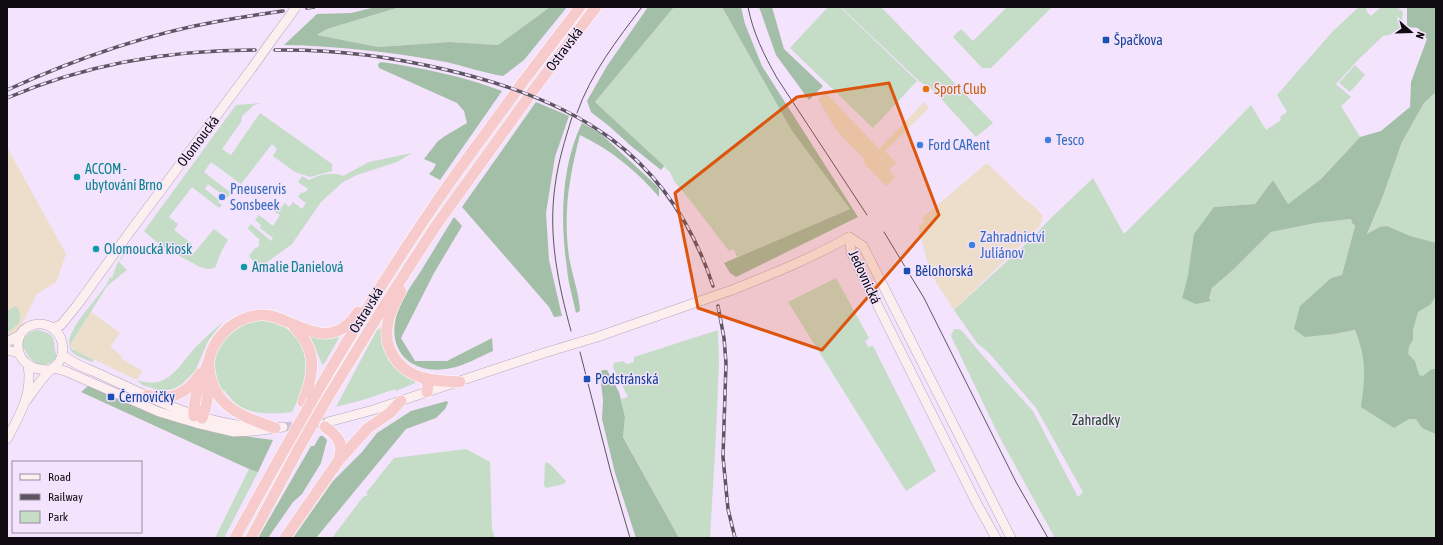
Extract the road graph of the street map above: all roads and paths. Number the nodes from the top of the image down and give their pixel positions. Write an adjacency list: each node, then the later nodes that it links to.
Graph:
1 (296, 7): 7 (main road, Olomoucká, bridge)
2 (580, 7): 6 (highway, Ostravská)
3 (596, 7): 4 (highway, Ostravská)
4 (435, 227): 19 (highway); 34 (highway, Ostravská, bridge)
5 (849, 237): 21 (main road, bridge); 36 (main road, Jedovnická); 37 (main road, Jedovnická)
6 (389, 274): 8 (highway); 25 (highway, Ostravská)
7 (78, 304): 9 (main road, Olomoucká); 11 (main road)
8 (289, 323): 16 (highway); 25 (highway)
9 (52, 328): 10 (main road); 11 (main road)
10 (20, 335): 12 (main road); 14 (main road)
11 (61, 339): 15 (main road)
12 (7, 342)
13 (7, 350): 14 (main road)
14 (19, 353): 17 (main road)
15 (62, 354): 18 (main road); 23 (main road)
16 (208, 362): 20 (highway); 23 (highway); 28 (highway)
17 (28, 365): 18 (main road); 24 (main road)
18 (51, 369): 24 (main road); 27 (main road)
19 (425, 378): 21 (highway); 22 (highway)
20 (210, 380): 28 (highway); 30 (highway)
21 (460, 382): 22 (main road)
22 (427, 392): 26 (main road)
23 (148, 395): 28 (main road)
24 (26, 401): 31 (main road)
25 (308, 401): 33 (highway, bridge)
26 (401, 401): 29 (main road); 32 (highway)
27 (137, 402): 28 (main road); 30 (main road)
28 (194, 416): 30 (main road)
29 (326, 424): 32 (highway)
30 (279, 428)
31 (7, 439)
32 (339, 460): 35 (highway)
33 (235, 538)
34 (251, 538)
35 (285, 538)
36 (996, 538)
37 (1011, 538)

